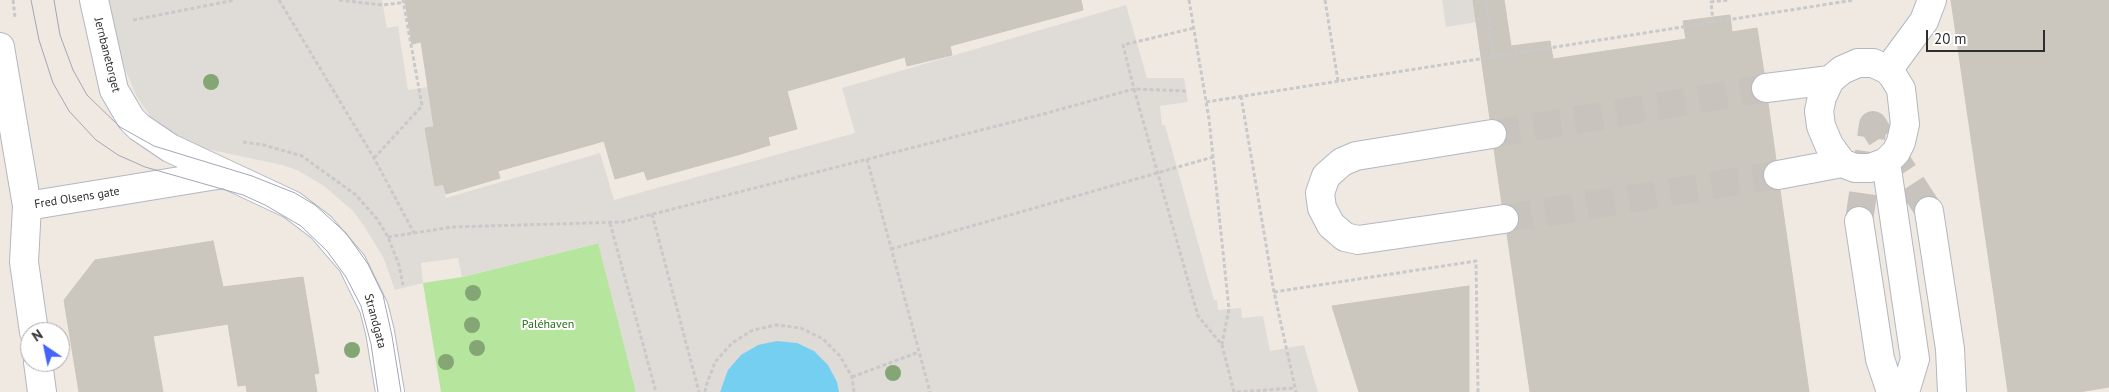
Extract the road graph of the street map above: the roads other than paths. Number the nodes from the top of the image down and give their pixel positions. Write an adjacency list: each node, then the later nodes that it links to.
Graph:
1 (94, 0): 10 (street, Jernbanetorget)
2 (1932, 0): 4 (street)
3 (0, 47): 12 (street)
4 (1888, 70): 5 (street); 8 (street)
5 (1830, 80): 6 (street); 9 (street)
6 (1766, 88)
7 (1492, 134): 14 (street)
8 (1886, 162): 9 (street); 17 (street)
9 (1842, 163): 11 (street)
10 (223, 174): 12 (street, Fred Olsens gate); 20 (street, Strandgata)
11 (1778, 175)
12 (27, 206): 16 (street, Fred Olsens gate)
13 (1929, 211): 24 (street)
14 (1504, 219)
15 (1859, 221): 21 (street)
16 (33, 322)
17 (1915, 359): 22 (street); 23 (street)
18 (39, 372): 19 (street)
19 (42, 392)
20 (390, 392)
21 (1891, 392)
22 (1905, 392)
23 (1942, 392)
24 (1952, 392)

